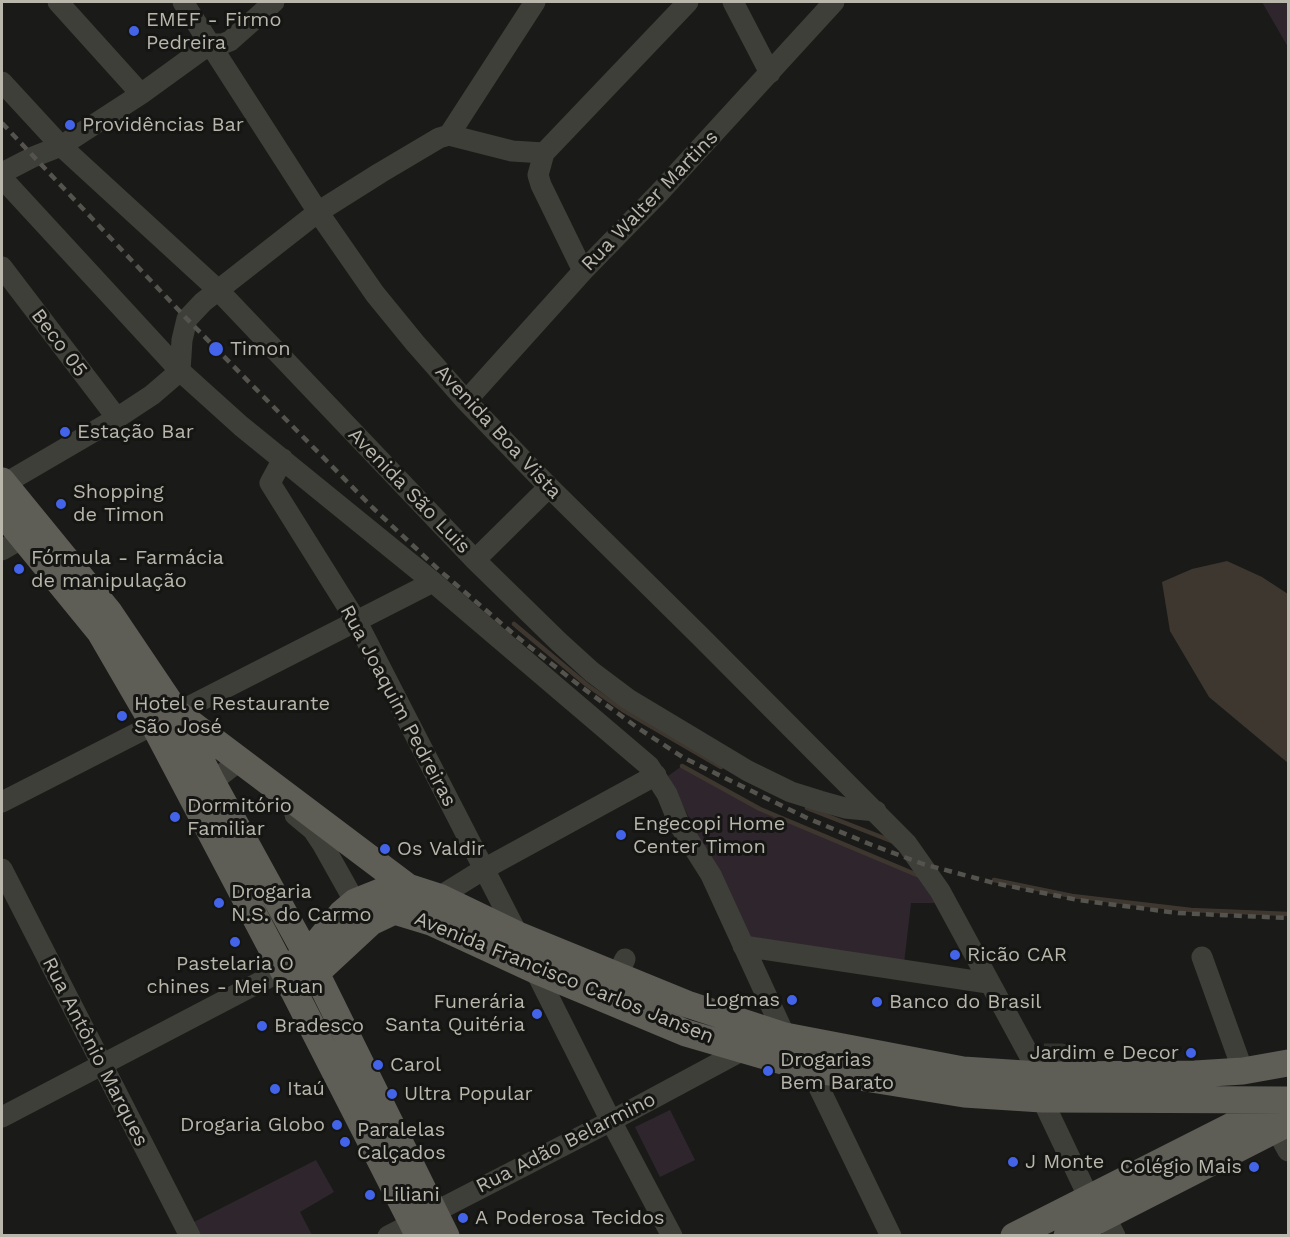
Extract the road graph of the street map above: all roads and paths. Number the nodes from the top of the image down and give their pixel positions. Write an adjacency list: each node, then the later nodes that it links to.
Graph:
1 (58, 2): 11 (street)
2 (183, 2): 8 (street, Avenida Boa Vista)
3 (274, 2): 8 (street)
4 (535, 2): 12 (street)
5 (688, 2): 14 (street)
6 (733, 2): 9 (street)
7 (834, 2): 9 (street, Rua Walter Martins)
8 (210, 44): 11 (street); 16 (street, Avenida Boa Vista)
9 (770, 73): 18 (street, Rua Walter Martins)
10 (2, 82): 13 (street, Avenida São Luis)
11 (141, 94): 13 (street)
12 (449, 135): 14 (street); 16 (street)
13 (61, 146): 15 (street); 19 (street, Avenida São Luis)
14 (543, 153): 18 (street)
15 (2, 176): 20 (street)
16 (318, 212): 19 (street); 21 (street, Avenida Boa Vista)
17 (2, 267): 22 (street, Beco 05)
18 (583, 270): 21 (street, Rua Walter Martins)
19 (218, 290): 20 (street); 28 (street, Avenida São Luis)
20 (180, 371): 22 (street); 23 (street)
21 (466, 401): 25 (street, Avenida Boa Vista)
22 (117, 418): 24 (street)
23 (283, 459): 29 (street); 30 (street, Rua Joaquim Pedreiras)
24 (2, 484): 31 (main road)
25 (549, 487): 28 (street); 36 (street, Avenida Boa Vista)
26 (2, 512): 27 (main road)
27 (12, 544): 31 (main road)
28 (475, 560): 36 (street, Avenida São Luis)
29 (433, 582): 30 (street); 33 (street)
30 (357, 622): 31 (street); 38 (street, Rua Joaquim Pedreiras)
31 (165, 719): 32 (main road, Avenida Francisco Carlos Jansen); 34 (main road); 35 (street); 46 (main road)
32 (236, 764): 34 (street); 39 (main road, Avenida Francisco Carlos Jansen); 41 (street)
33 (656, 775): 38 (street); 42 (street)
34 (212, 782): 45 (main road)
35 (2, 802)
36 (876, 811): 47 (street, Avenida Boa Vista)
37 (2, 869): 51 (street, Rua Antônio Marques)
38 (484, 869): 40 (street); 43 (street, Rua Joaquim Pedreiras)
39 (408, 887): 40 (main road, Avenida Francisco Carlos Jansen); 41 (main road, Avenida Francisco Carlos Jansen)
40 (439, 897): 43 (main road, Avenida Francisco Carlos Jansen)
41 (355, 902): 45 (main road)
42 (743, 946): 47 (street); 48 (street)
43 (523, 955): 45 (main road, Avenida Francisco Carlos Jansen); 48 (main road, Avenida Francisco Carlos Jansen); 49 (main road, Avenida Francisco Carlos Jansen); 58 (street, Rua Joaquim Pedreiras)
44 (1202, 957): 53 (street)
45 (311, 964): 46 (main road, Avenida Francisco Carlos Jansen); 60 (main road)
46 (287, 978): 51 (street); 60 (main road)
47 (988, 982): 54 (street, Avenida Boa Vista)
48 (785, 1036): 54 (main road, Avenida Francisco Carlos Jansen)
49 (743, 1050): 52 (main road, Avenida Francisco Carlos Jansen); 58 (street, Rua Adão Belarmino)
50 (1288, 1063): 53 (main road, Avenida Francisco Carlos Jansen)
51 (102, 1065): 56 (street); 62 (street, Rua Antônio Marques)
52 (810, 1069): 54 (main road, Avenida Francisco Carlos Jansen); 66 (street)
53 (1243, 1071): 55 (main road, Avenida Francisco Carlos Jansen)
54 (1039, 1072): 55 (main road, Avenida Francisco Carlos Jansen); 55 (main road, Avenida Francisco Carlos Jansen); 59 (street, Avenida Boa Vista)
55 (1133, 1088): 57 (main road, Avenida Francisco Carlos Jansen)
56 (2, 1117)
57 (1286, 1117): 59 (main road)
58 (611, 1121): 60 (street, Rua Adão Belarmino); 65 (street, Rua Joaquim Pedreiras)
59 (1103, 1217): 61 (main road); 67 (main road)
60 (422, 1223): 63 (street, Rua Adão Belarmino); 64 (main road)
61 (1025, 1233)
62 (189, 1236)
63 (388, 1236)
64 (446, 1236)
65 (672, 1236)
66 (891, 1236)
67 (1067, 1236)

